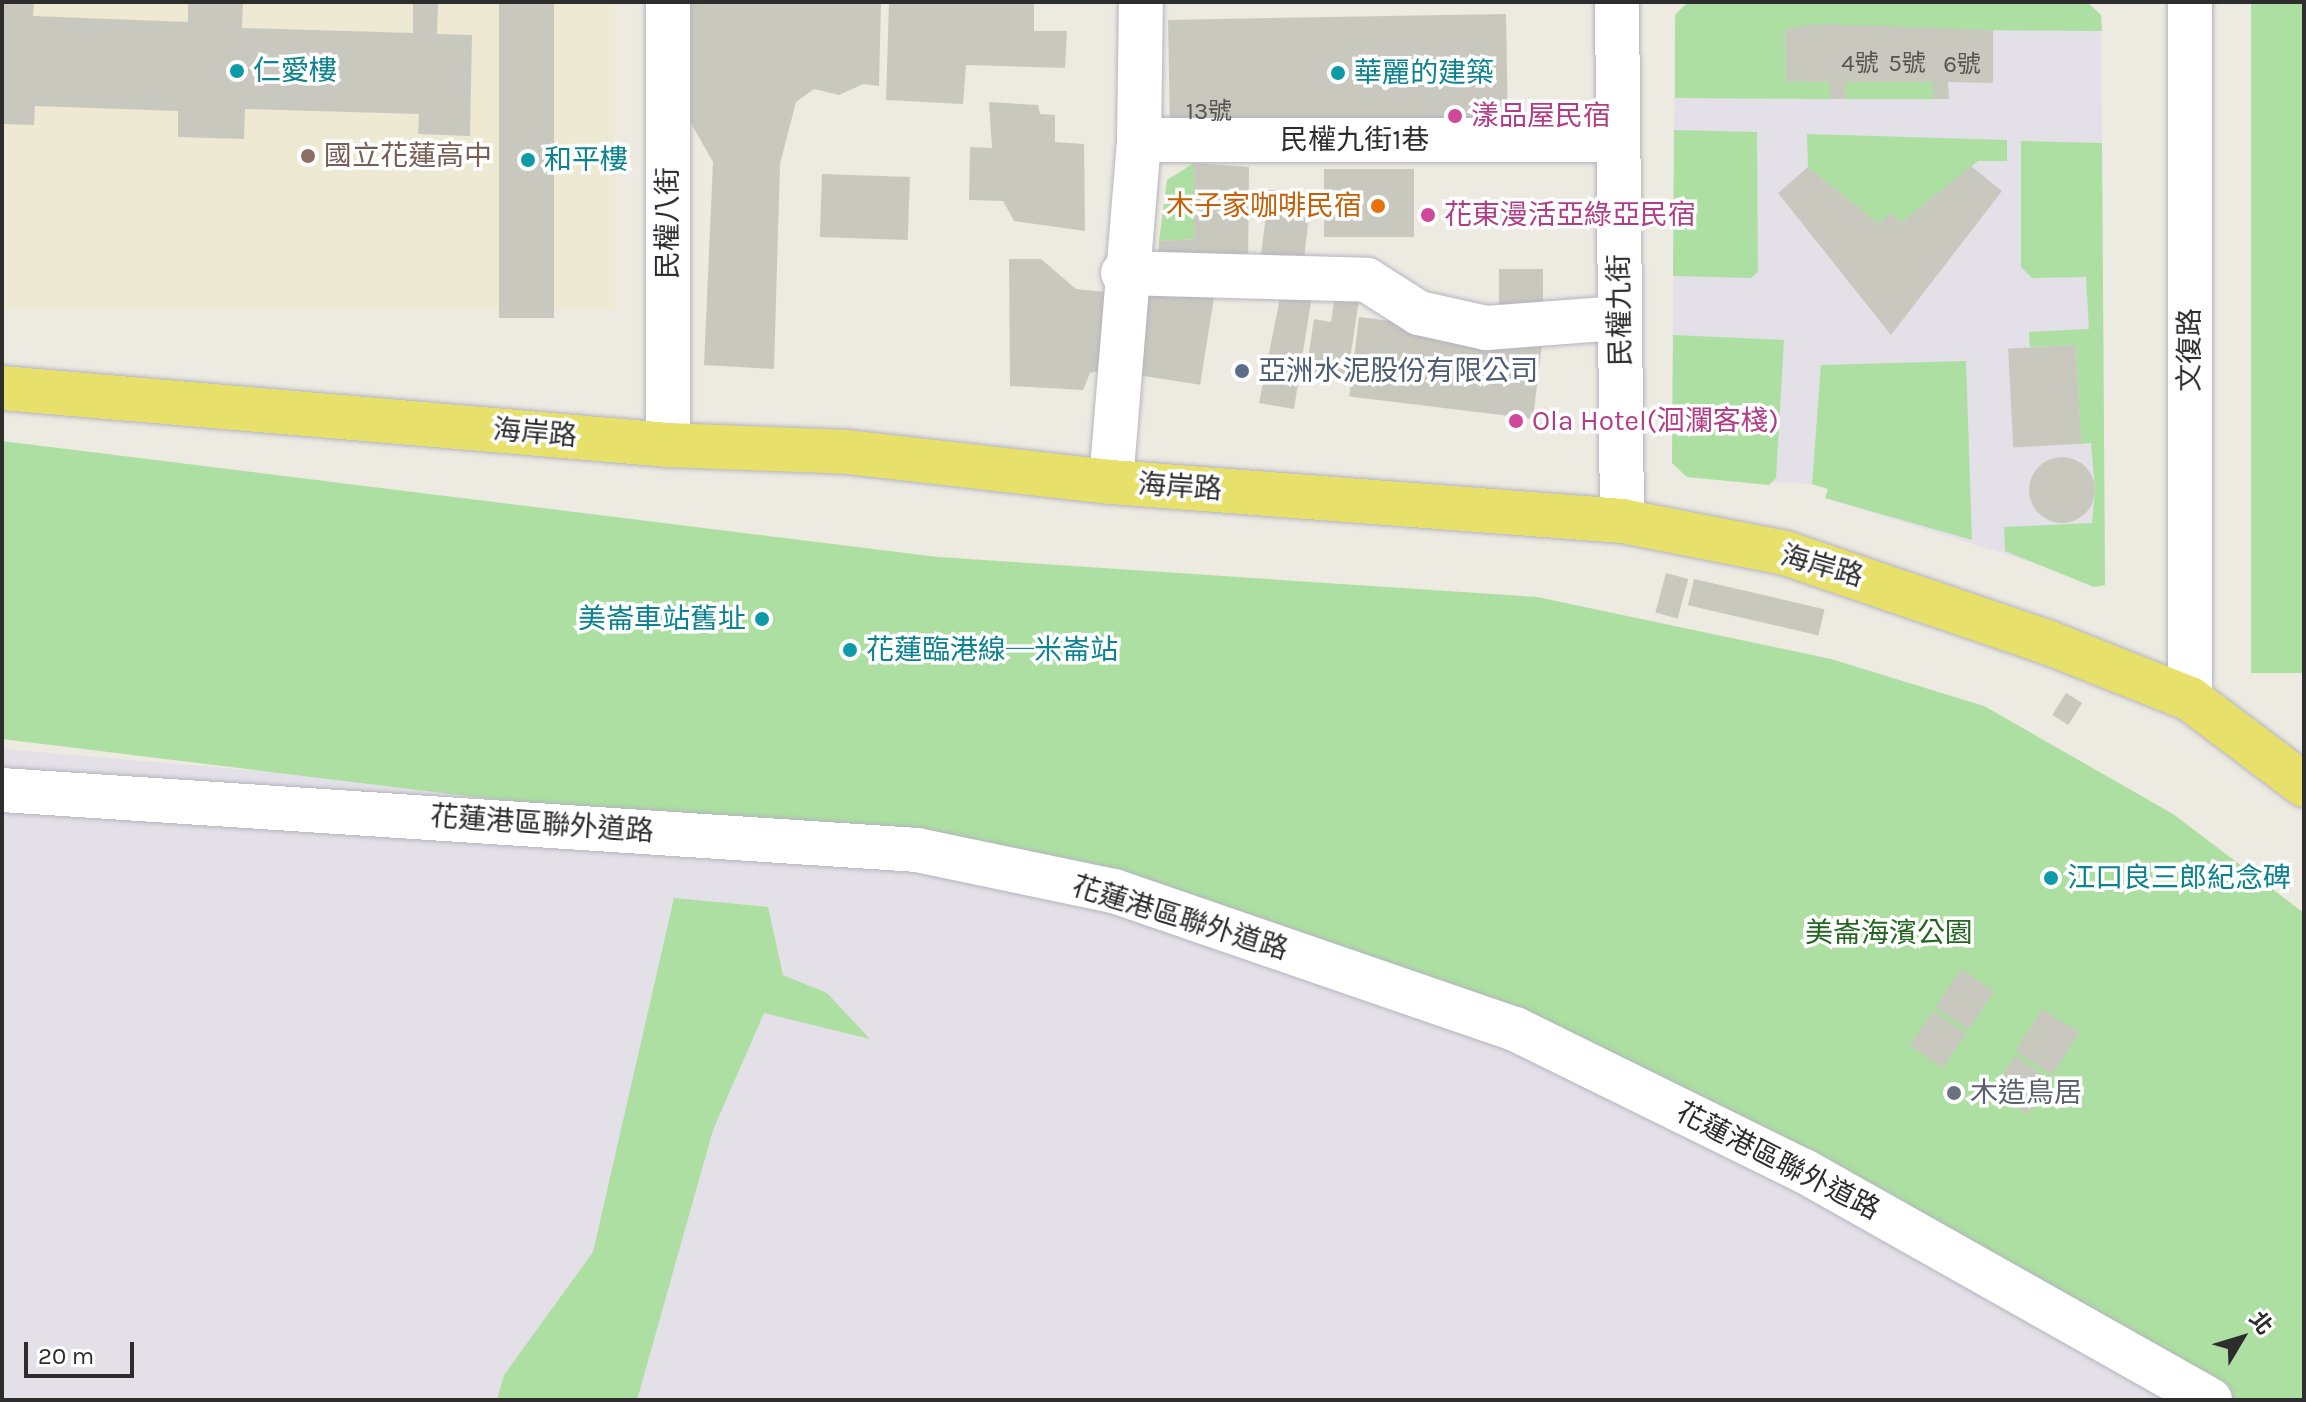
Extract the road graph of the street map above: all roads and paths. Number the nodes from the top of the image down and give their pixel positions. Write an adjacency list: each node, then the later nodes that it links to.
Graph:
1 (668, 2): 10 (street, 民權八街)
2 (1141, 2): 5 (street)
3 (1617, 2): 6 (street, 民權九街)
4 (2190, 2): 13 (street, 文復路)
5 (1139, 140): 6 (street, 民權九街1巷); 7 (street)
6 (1618, 140): 8 (street, 民權九街)
7 (1123, 273): 8 (street); 11 (street)
8 (1620, 318): 12 (street, 民權九街)
9 (2, 388): 10 (main road, 海岸路)
10 (668, 445): 11 (main road, 海岸路)
11 (1111, 482): 12 (main road, 海岸路)
12 (1622, 521): 13 (main road, 海岸路)
13 (2190, 699): 14 (main road, 海岸路)
14 (2304, 785)
15 (2, 790): 16 (street, 花蓮港區聯外道路)
16 (2210, 1400)

